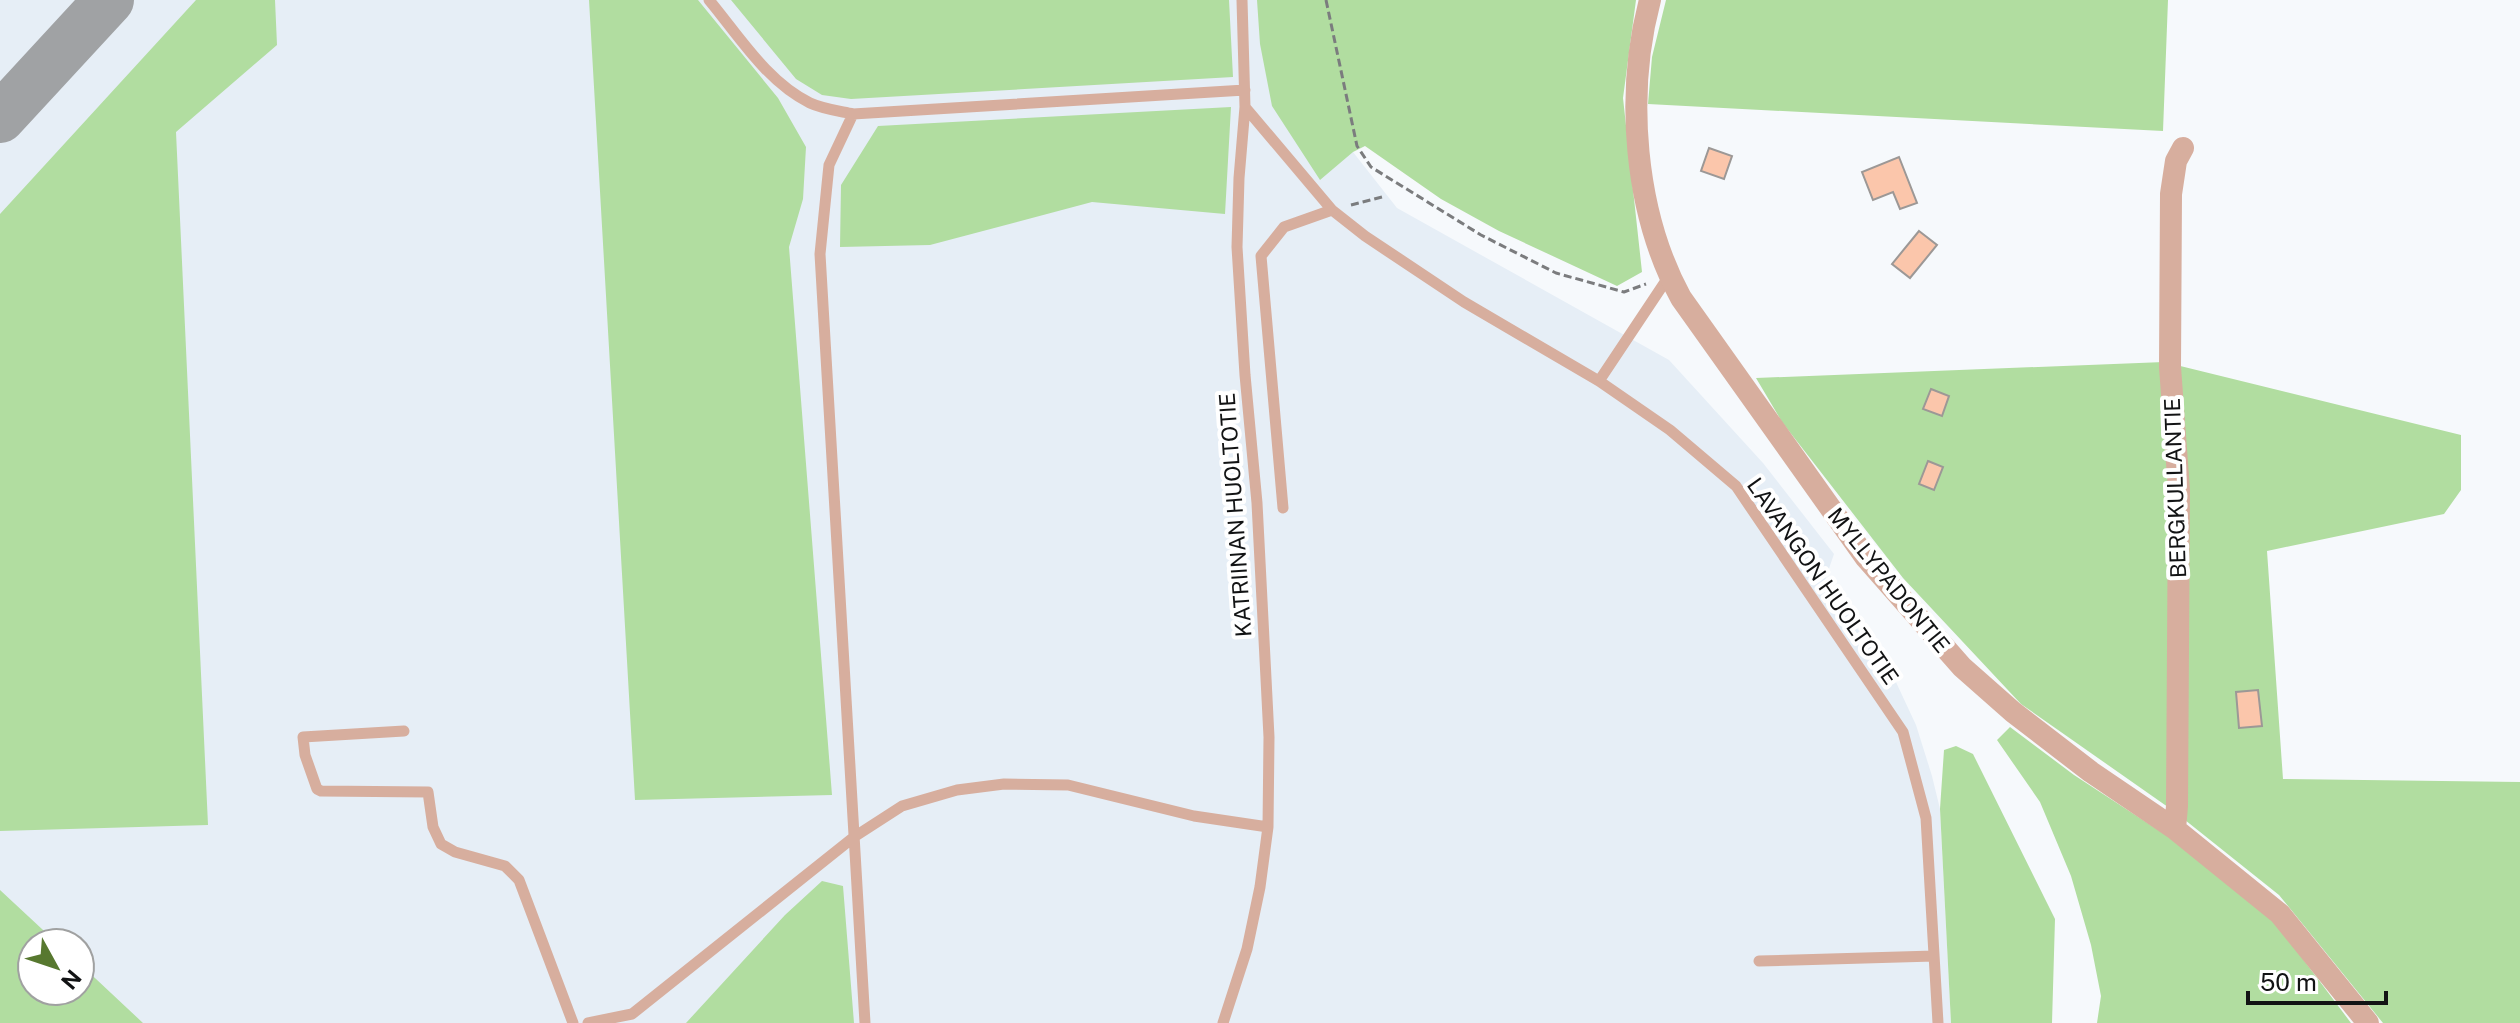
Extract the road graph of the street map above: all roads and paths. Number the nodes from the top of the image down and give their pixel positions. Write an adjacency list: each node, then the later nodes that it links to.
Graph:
1 (709, 0): 7 (lane)
2 (1242, 0): 5 (lane, KATRIINAN HUOLTOTIE)
3 (1326, 0): 12 (path)
4 (1650, 0): 11 (street, MYLLYPADONTIE)
5 (1245, 90): 6 (lane, KATRIINAN HUOLTOTIE); 7 (lane)
6 (1245, 107): 10 (lane, LAVANGON HUOLTOTIE); 16 (lane, KATRIINAN HUOLTOTIE)
7 (853, 114): 18 (lane)
8 (2183, 148): 17 (street, BERGKULLANTIE)
9 (1382, 197): 10 (path)
10 (1332, 210): 13 (lane, LAVANGON HUOLTOTIE); 14 (lane)
11 (1669, 276): 13 (lane); 17 (street, MYLLYPADONTIE)
12 (1624, 292)
13 (1599, 381): 19 (lane, LAVANGON HUOLTOTIE)
14 (1283, 508)
15 (404, 731): 21 (lane)
16 (1268, 827): 18 (lane); 24 (lane, KATRIINAN HUOLTOTIE)
17 (2175, 829): 26 (street, MYLLYPADONTIE)
18 (854, 837): 22 (lane); 23 (lane)
19 (1934, 956): 20 (lane); 25 (lane, LAVANGON HUOLTOTIE)
20 (1759, 961)
21 (573, 1023)
22 (588, 1023)
23 (865, 1023)
24 (1223, 1023)
25 (1938, 1023)
26 (2368, 1023)

